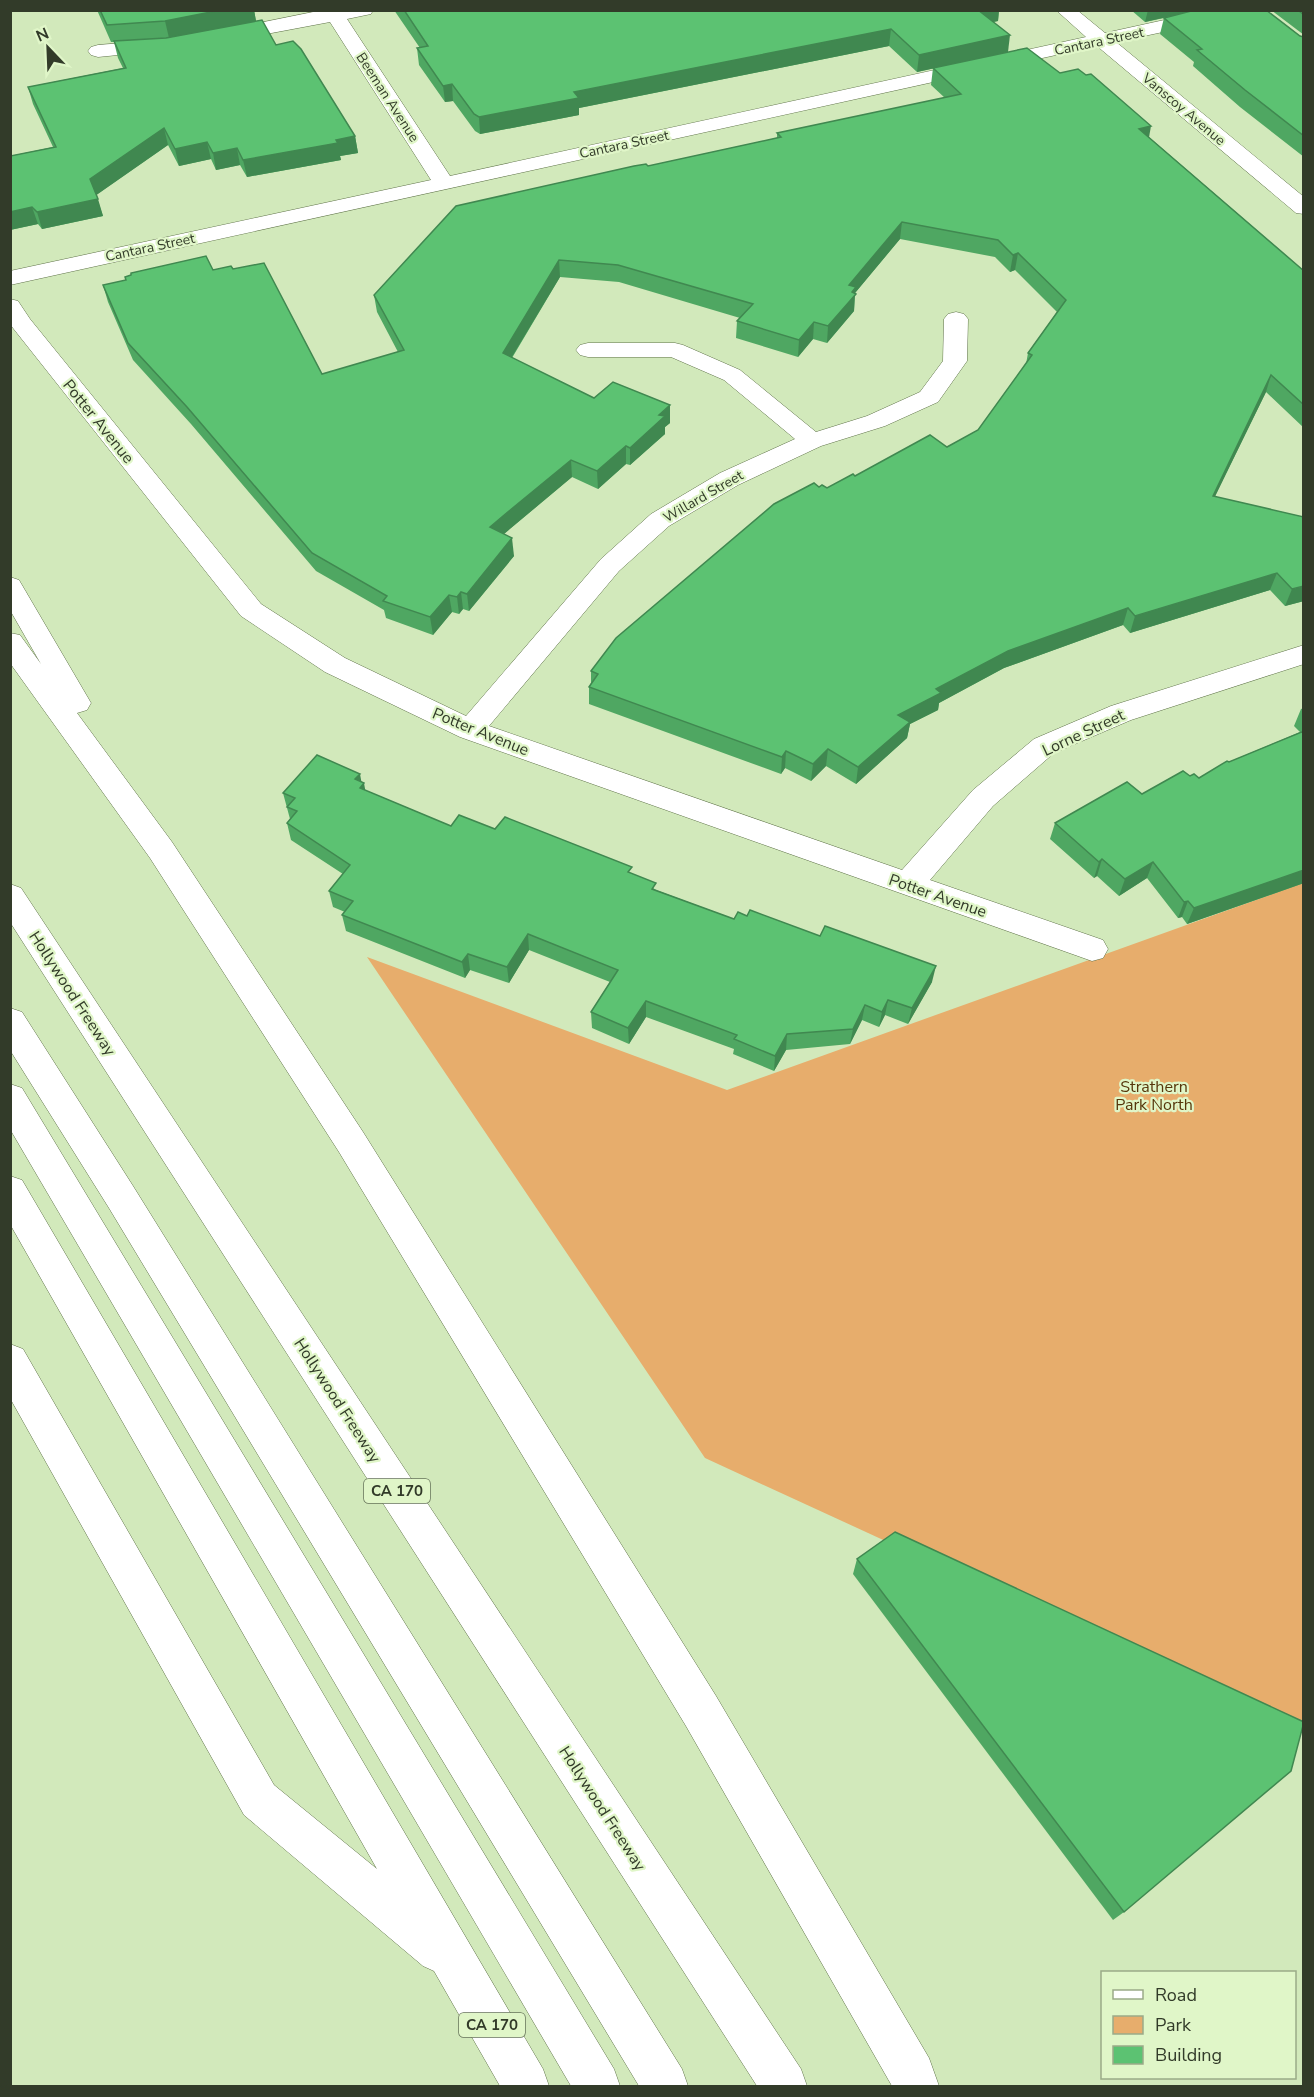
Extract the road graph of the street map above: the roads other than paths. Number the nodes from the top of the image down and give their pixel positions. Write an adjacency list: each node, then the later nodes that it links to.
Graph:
1 (364, 10): 4 (main road)
2 (1065, 10): 6 (main road, Vanscoy Avenue)
3 (1238, 10): 6 (main road, Cantara Street)
4 (334, 13): 5 (main road); 9 (main road, Beeman Avenue)
5 (204, 39)
6 (1101, 40): 9 (main road, Cantara Street); 10 (main road, Vanscoy Avenue)
7 (181, 44): 8 (main road)
8 (98, 51)
9 (444, 183): 11 (main road, Cantara Street)
10 (1304, 208)
11 (10, 278)
12 (10, 306): 19 (main road, Potter Avenue)
13 (956, 319): 15 (main road, Willard Street)
14 (588, 350): 15 (main road)
15 (812, 441): 19 (main road, Willard Street)
16 (10, 586): 20 (main road)
17 (10, 642): 20 (main road)
18 (1304, 654): 21 (main road, Lorne Street)
19 (470, 730): 21 (main road, Potter Avenue)
20 (161, 850): 33 (main road)
21 (908, 884): 23 (main road, Potter Avenue)
22 (10, 896): 32 (main road, Hollywood Freeway / CA 170)
23 (1092, 949)
24 (10, 1021): 31 (main road)
25 (10, 1098): 30 (main road)
26 (10, 1191): 28 (main road, CA 170)
27 (10, 1361): 28 (main road)
28 (457, 1964): 29 (main road, CA 170)
29 (526, 2086)
30 (597, 2086)
31 (665, 2086)
32 (784, 2086)
33 (916, 2086)

